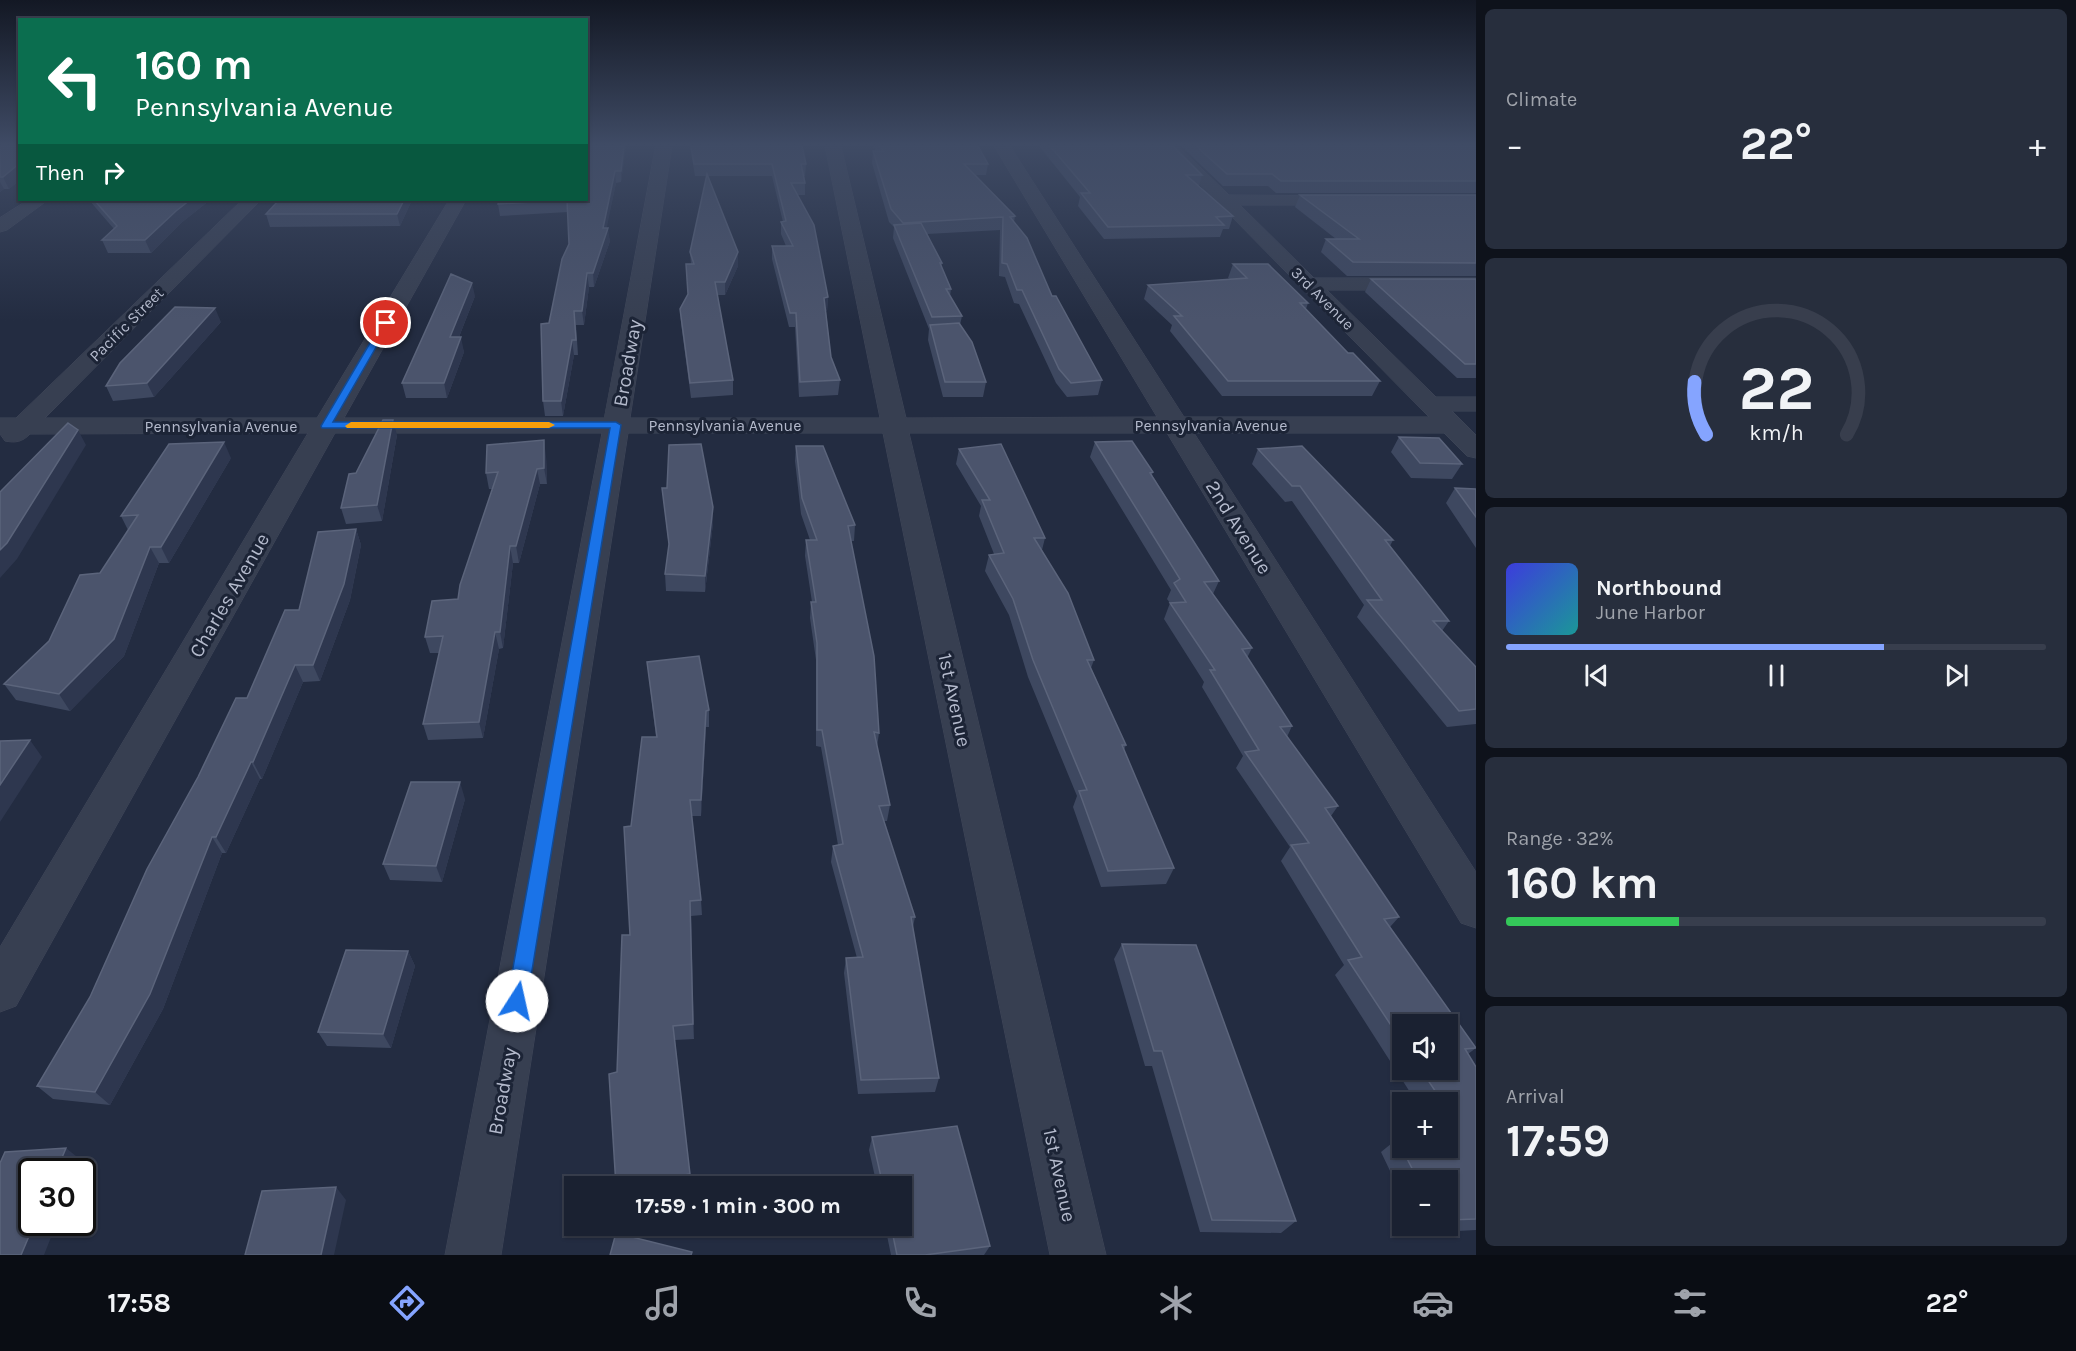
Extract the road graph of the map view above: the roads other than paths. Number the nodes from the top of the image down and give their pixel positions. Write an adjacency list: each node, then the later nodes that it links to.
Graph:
1 (32, 205): 8 (street)
2 (247, 205): 17 (street, Pacific Street)
3 (454, 205): 18 (street, Charles Avenue)
4 (654, 205): 14 (street, Broadway)
5 (846, 205): 15 (street, 1st Avenue)
6 (1038, 205): 13 (street, 2nd Avenue)
7 (1230, 205): 9 (street, 3rd Avenue)
8 (0, 226)
9 (1309, 284): 10 (street); 11 (street, 3rd Avenue)
10 (1476, 284)
11 (1430, 404): 12 (street); 16 (street, 3rd Avenue)
12 (1476, 404)
13 (1175, 424): 15 (street, Pennsylvania Avenue); 16 (street, Pennsylvania Avenue); 21 (street, 2nd Avenue)
14 (616, 425): 15 (street, Pennsylvania Avenue); 18 (street, Pennsylvania Avenue); 23 (street, Broadway)
15 (894, 425): 24 (street, 1st Avenue)
16 (1450, 425): 20 (street, 3rd Avenue)
17 (11, 426): 18 (street, Pennsylvania Avenue); 19 (street, Pacific Street)
18 (326, 426): 22 (street, Charles Avenue)
19 (0, 449)
20 (1476, 450)
21 (1476, 909)
22 (0, 990)
23 (473, 1255)
24 (1078, 1255)

